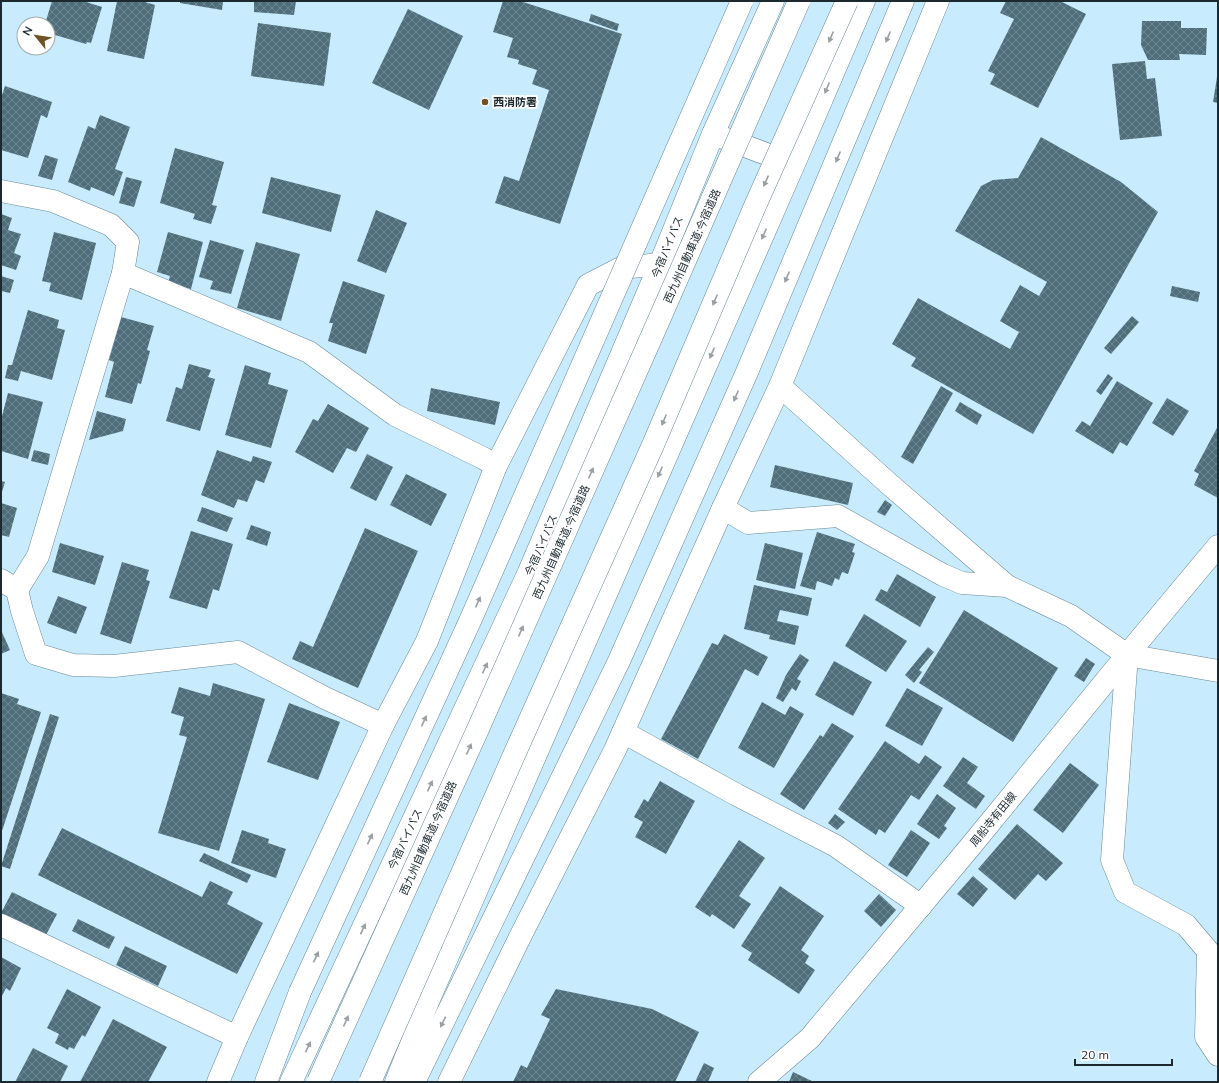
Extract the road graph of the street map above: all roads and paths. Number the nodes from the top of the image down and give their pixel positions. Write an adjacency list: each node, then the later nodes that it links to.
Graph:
1 (742, 1): 28 (main road, one-way to 1, bridge)
2 (773, 1): 8 (main road, 今宿バイパス)
3 (799, 1): 30 (main road, 西九州自動車道;今宿道路, one-way to 3, bridge)
4 (847, 1): 31 (main road, one-way to 31, bridge)
5 (864, 1): 9 (main road, one-way to 9)
6 (903, 1): 33 (main road, one-way to 33)
7 (938, 1): 13 (main road)
8 (713, 134): 9 (main road); 11 (main road, 今宿バイパス)
9 (794, 164): 32 (main road, one-way to 32)
10 (1, 191): 12 (main road)
11 (660, 264): 14 (main road); 29 (main road, 今宿バイパス, one-way to 11)
12 (124, 272): 14 (main road); 17 (main road)
13 (780, 386): 15 (main road); 18 (main road)
14 (496, 466): 21 (main road)
15 (724, 508): 18 (main road); 22 (main road)
16 (1218, 546): 19 (main road, 周船寺有田線)
17 (9, 585): 21 (main road)
18 (1007, 586): 19 (main road)
19 (1127, 655): 20 (main road); 23 (main road, 周船寺有田線); 26 (main road)
20 (1218, 671)
21 (383, 725): 25 (main road)
22 (623, 732): 23 (main road); 34 (main road)
23 (921, 906): 35 (main road, 周船寺有田線)
24 (1, 925): 25 (main road)
25 (236, 1037): 27 (main road)
26 (1218, 1055)
27 (218, 1082)
28 (266, 1082)
29 (291, 1082)
30 (318, 1082)
31 (370, 1082)
32 (396, 1082)
33 (414, 1082)
34 (449, 1082)
35 (759, 1082)

